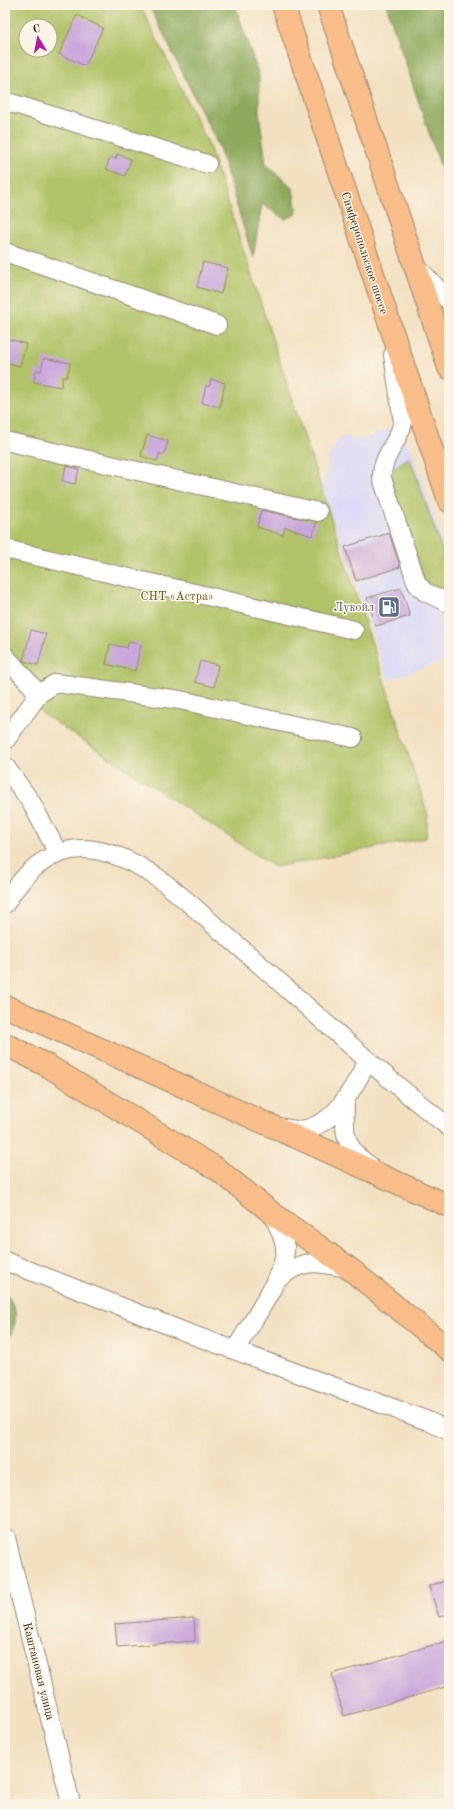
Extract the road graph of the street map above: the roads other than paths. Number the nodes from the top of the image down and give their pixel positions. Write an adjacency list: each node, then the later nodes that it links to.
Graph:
1 (283, 5): 8 (main road, Симферопольское шоссе)
2 (328, 5): 6 (main road)
3 (5, 101): 4 (street)
4 (207, 164)
5 (5, 252): 9 (street)
6 (414, 264): 7 (street); 10 (main road)
7 (449, 301)
8 (389, 324): 12 (main road, Симферопольское шоссе); 15 (street)
9 (217, 325)
10 (449, 368)
11 (5, 441): 13 (street)
12 (449, 501)
13 (318, 512)
14 (5, 549): 16 (street)
15 (449, 603)
16 (354, 630)
17 (5, 656): 18 (street)
18 (40, 694): 19 (street); 20 (street)
19 (353, 738)
20 (5, 741)
21 (5, 766): 22 (street)
22 (58, 853): 23 (street); 26 (street)
23 (5, 904)
24 (5, 1006): 28 (main road)
25 (5, 1044): 32 (main road)
26 (368, 1061): 27 (street); 29 (street)
27 (345, 1100): 28 (street); 30 (street)
28 (274, 1127): 30 (main road)
29 (449, 1127)
30 (379, 1174): 31 (main road)
31 (449, 1206)
32 (272, 1212): 34 (main road); 35 (street)
33 (5, 1261): 36 (street)
34 (350, 1269): 35 (street); 37 (main road)
35 (276, 1280): 36 (street)
36 (235, 1350): 38 (street)
37 (449, 1350)
38 (449, 1431)
39 (6, 1538): 40 (street, Каштановая улица)
40 (71, 1804)

